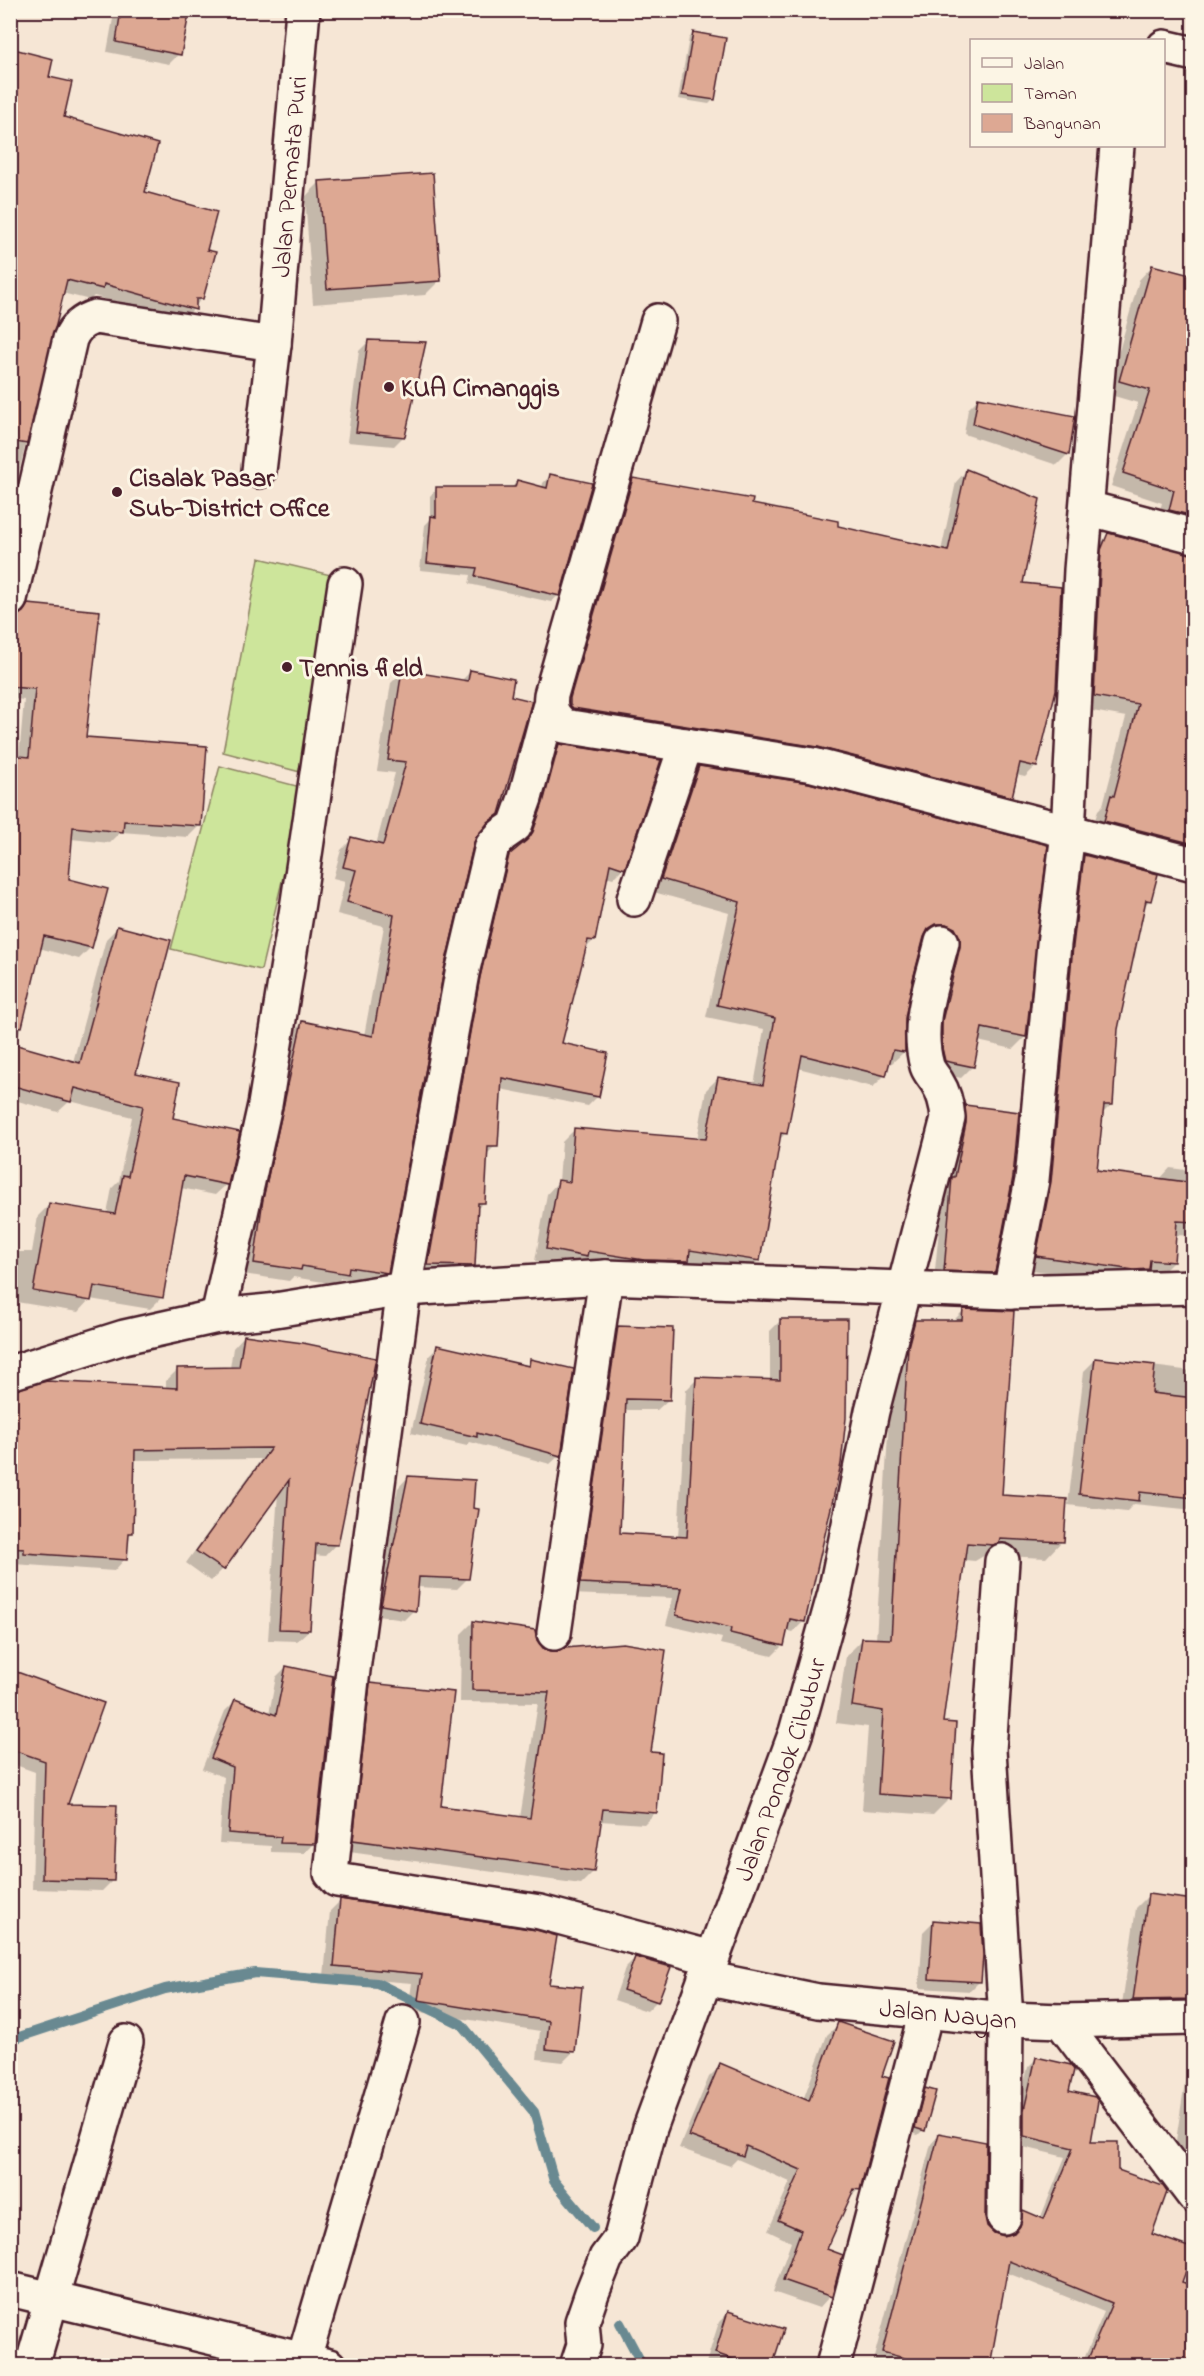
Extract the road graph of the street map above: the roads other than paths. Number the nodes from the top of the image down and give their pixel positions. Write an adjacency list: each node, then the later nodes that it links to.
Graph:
1 (303, 10): 6 (street, Jalan Permata Puri)
2 (1165, 47): 3 (street)
3 (1194, 54)
4 (1117, 147): 8 (street)
5 (658, 321): 12 (street, Jalan Nayan)
6 (273, 344): 7 (street, Jalan Permata Puri); 11 (street)
7 (259, 471)
8 (1087, 508): 9 (street); 14 (street)
9 (1194, 536)
10 (345, 585): 23 (street)
11 (10, 599)
12 (549, 708): 13 (street); 20 (street, Jalan Nayan)
13 (686, 745): 14 (street); 16 (street)
14 (1068, 833): 15 (street); 22 (street)
15 (1194, 864)
16 (634, 899)
17 (942, 942): 21 (street, Jalan Pondok Cibubur)
18 (606, 1277): 20 (street); 21 (street); 26 (street)
19 (1194, 1287): 22 (street)
20 (404, 1289): 23 (street); 27 (street, Jalan Nayan)
21 (905, 1290): 22 (street); 27 (street, Jalan Pondok Cibubur)
22 (1010, 1292)
23 (218, 1316): 24 (street)
24 (10, 1373)
25 (1002, 1561): 30 (street)
26 (554, 1634)
27 (708, 1968): 28 (street, Jalan Nayan); 38 (street, Jalan Pondok Cibubur)
28 (926, 2012): 30 (street, Jalan Nayan); 41 (street)
29 (1194, 2018): 31 (street, Jalan Nayan)
30 (1006, 2019): 31 (street, Jalan Nayan); 35 (street)
31 (1061, 2021): 34 (street)
32 (403, 2022): 39 (street)
33 (126, 2042): 37 (street)
34 (1194, 2196)
35 (1004, 2217)
36 (10, 2289): 37 (street)
37 (52, 2300): 39 (street); 40 (street)
38 (580, 2355)
39 (316, 2362)
40 (32, 2366)
41 (833, 2366)

